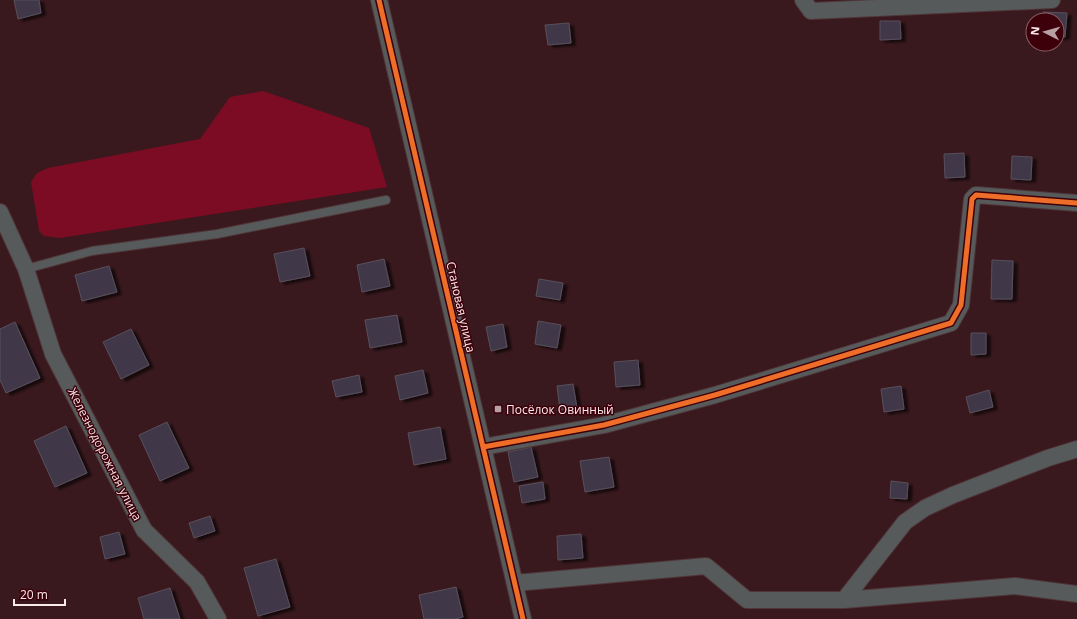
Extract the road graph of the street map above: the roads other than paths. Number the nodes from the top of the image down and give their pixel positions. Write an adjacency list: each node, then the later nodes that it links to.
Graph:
1 (379, 0): 8 (street, Становая улица)
2 (803, 0): 3 (street)
3 (1052, 0)
4 (386, 200): 7 (lane)
5 (1077, 204): 8 (street)
6 (0, 212): 7 (street, Железнодорожная улица)
7 (26, 269): 13 (street, Железнодорожная улица)
8 (484, 447): 10 (street, Становая улица)
9 (1077, 449): 12 (street)
10 (515, 583): 12 (street); 14 (street, Становая улица)
11 (1077, 594): 12 (street)
12 (844, 600)
13 (218, 619)
14 (523, 619)

